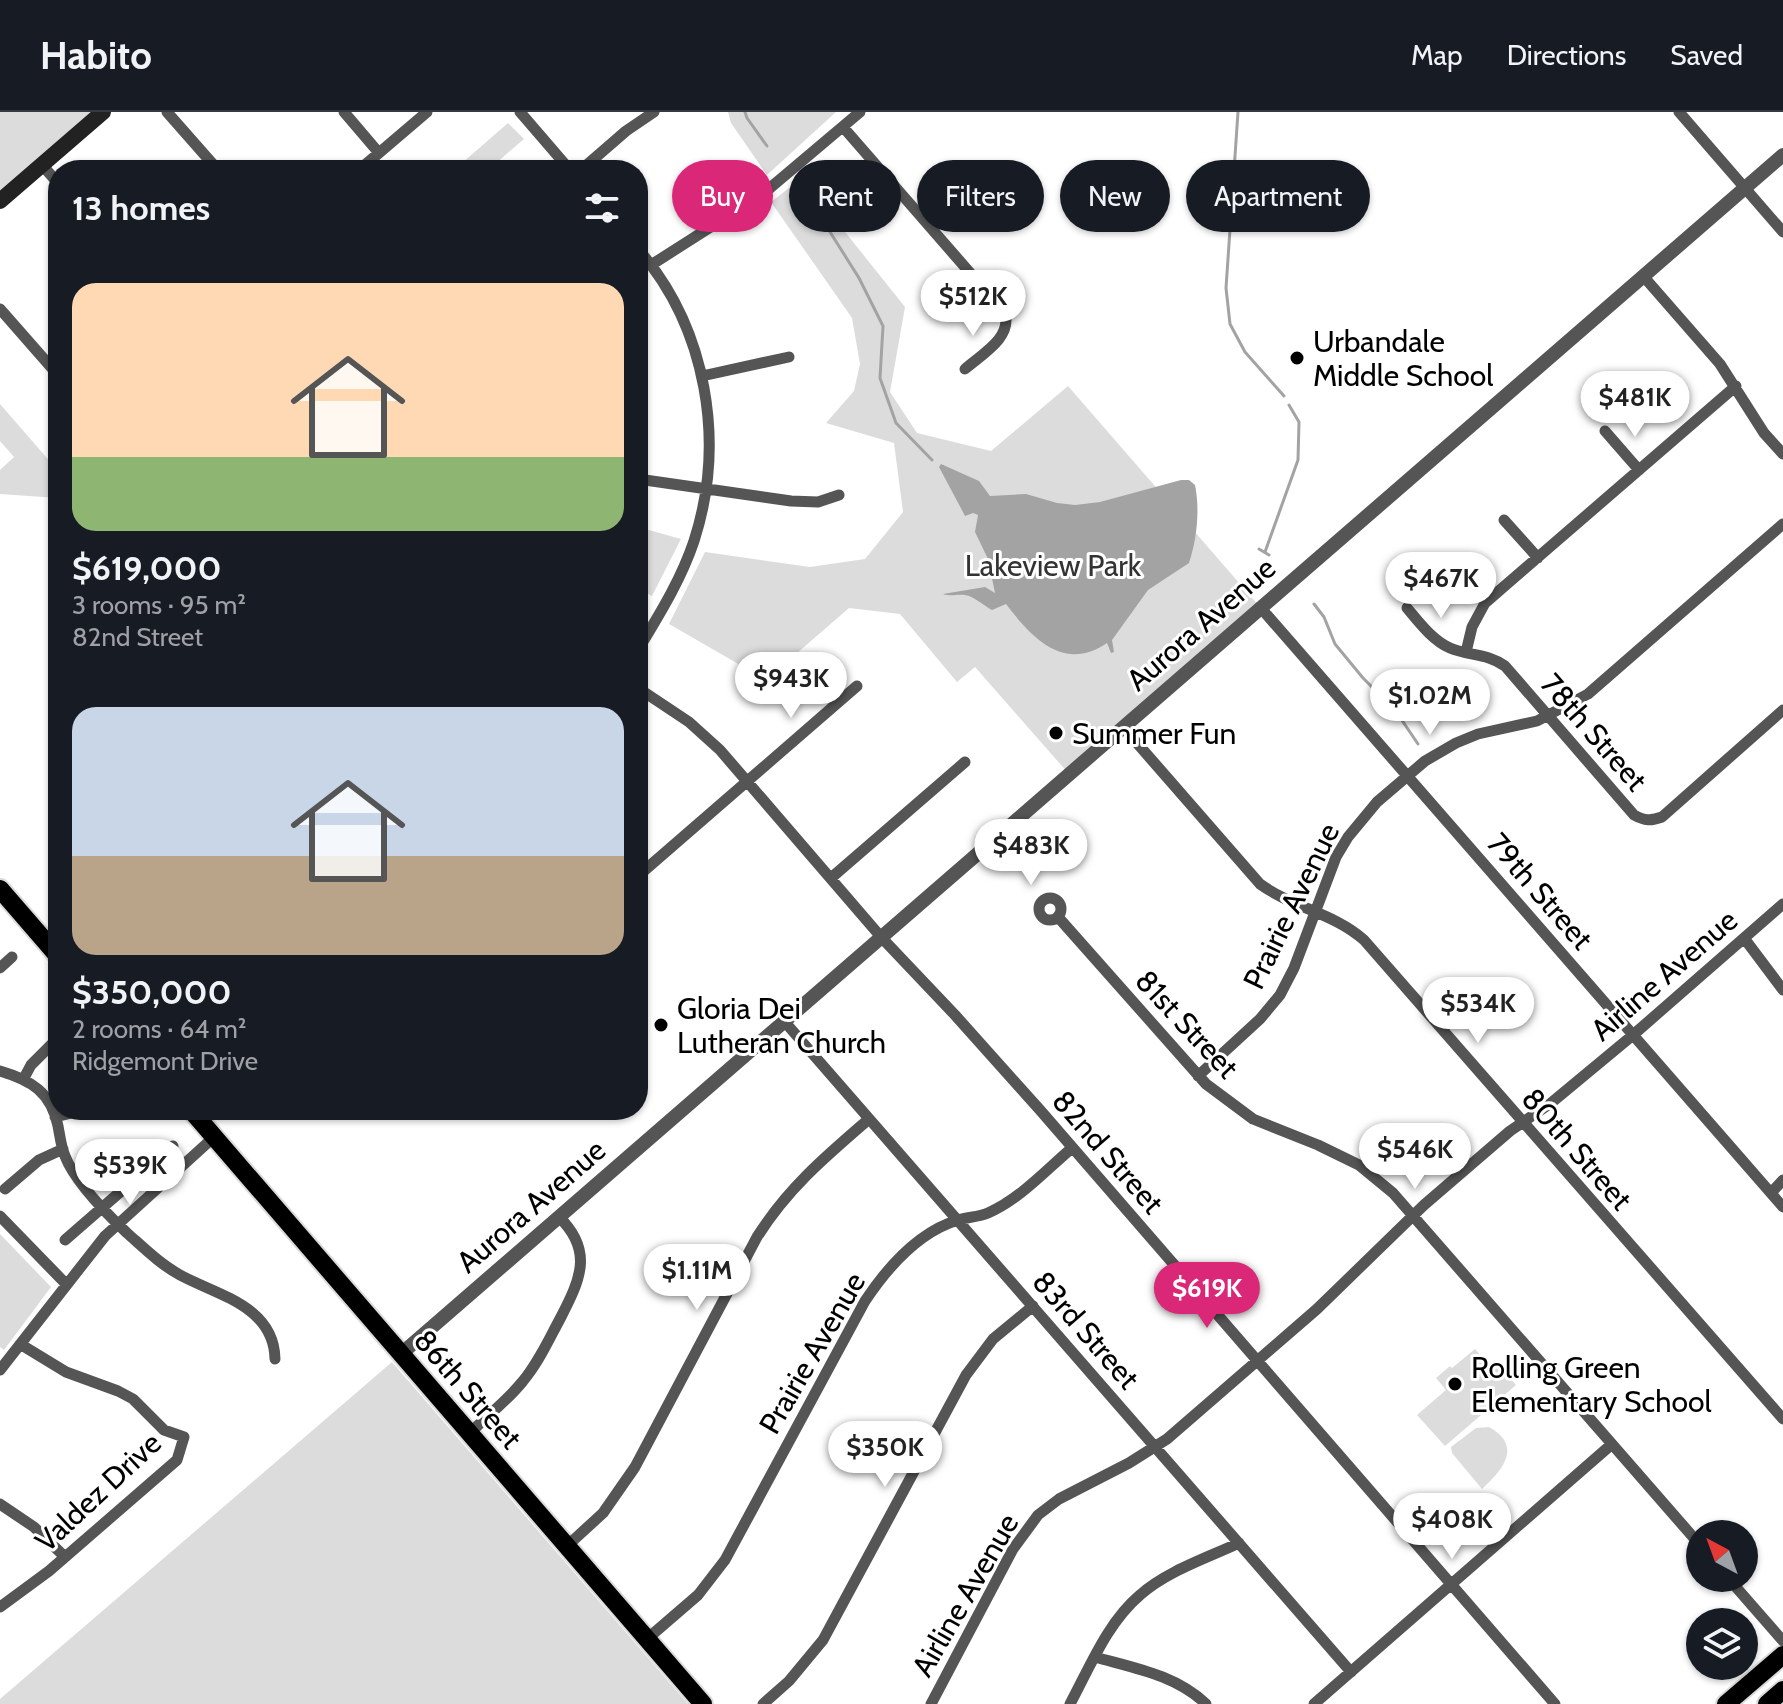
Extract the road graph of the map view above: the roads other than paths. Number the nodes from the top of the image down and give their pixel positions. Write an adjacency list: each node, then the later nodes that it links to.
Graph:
1 (103, 112): 16 (main road)
2 (167, 112): 12 (street)
3 (344, 112): 10 (street)
4 (427, 112): 10 (street)
5 (520, 112): 14 (street)
6 (654, 112): 15 (street)
7 (860, 112): 9 (street)
8 (1679, 112): 18 (street)
9 (843, 127): 22 (street); 27 (street)
10 (379, 153): 13 (street)
11 (1783, 155): 18 (street, Aurora Avenue)
12 (209, 160)
13 (371, 160)
14 (561, 160)
15 (593, 160)
16 (42, 165): 17 (street); 19 (main road)
17 (48, 172)
18 (1745, 188): 20 (street); 23 (street, Aurora Avenue)
19 (0, 201)
20 (1783, 232)
21 (648, 261): 22 (street)
22 (651, 265): 28 (street)
23 (1644, 277): 29 (street); 39 (street, Aurora Avenue)
24 (0, 309): 26 (street)
25 (789, 357): 28 (street)
26 (48, 364)
27 (965, 369)
28 (702, 376): 34 (street)
29 (1736, 386): 31 (street); 32 (street)
30 (1605, 431): 32 (street)
31 (1783, 454)
32 (1639, 470): 38 (street)
33 (648, 480): 34 (street)
34 (705, 489): 35 (street); 41 (street)
35 (839, 495)
36 (1504, 520): 38 (street)
37 (1783, 524): 45 (street, Prairie Avenue)
38 (1538, 558): 42 (street)
39 (1260, 607): 47 (street, Aurora Avenue); 49 (street, 79th Street)
40 (1407, 608): 42 (street, 78th Street)
41 (648, 632)
42 (1466, 652): 45 (street, 78th Street)
43 (857, 686): 50 (street)
44 (648, 695): 50 (street, 82nd Street)
45 (1548, 716): 46 (street, 78th Street); 49 (street, Prairie Avenue)
46 (1781, 716)
47 (1123, 727): 55 (street, 80th Street); 57 (street, Aurora Avenue)
48 (965, 762): 52 (street)
49 (1408, 776): 55 (street, Prairie Avenue); 64 (street, 79th Street)
50 (748, 781): 51 (street); 52 (street, 82nd Street)
51 (648, 867)
52 (831, 878): 57 (street, 82nd Street)
53 (0, 889): 59 (main road)
54 (1783, 904): 58 (street, Airline Avenue)
55 (1314, 912): 67 (street, Prairie Avenue); 73 (street, 80th Street)
56 (1058, 917): 67 (street, 81st Street)
57 (881, 937): 63 (street, Aurora Avenue); 76 (street, 82nd Street)
58 (1744, 938): 62 (street); 64 (street, Airline Avenue)
59 (48, 944)
60 (12, 957): 61 (street)
61 (0, 968)
62 (1783, 990)
63 (784, 1021): 70 (street, 83rd Street); 85 (street, Aurora Avenue)
64 (1633, 1035): 73 (street, Airline Avenue); 80 (street, 79th Street)
65 (48, 1048): 68 (street)
66 (0, 1071): 68 (street)
67 (1198, 1076): 84 (street, 81st Street)
68 (24, 1078): 69 (street)
69 (48, 1100)
70 (869, 1119): 86 (street, 83rd Street); 103 (street)
71 (56, 1120): 77 (street)
72 (200, 1120): 74 (main road, 86th Street)
73 (1522, 1123): 84 (street, Airline Avenue); 96 (street, 80th Street)
74 (214, 1137): 87 (street); 92 (main road, 86th Street)
75 (173, 1146): 81 (street)
76 (1072, 1148): 86 (street, Prairie Avenue); 94 (street, 82nd Street)
77 (63, 1149): 79 (street); 81 (street)
78 (1783, 1180): 80 (street)
79 (5, 1189)
80 (1771, 1193): 82 (street, 79th Street)
81 (103, 1207): 87 (street); 88 (street)
82 (1783, 1207)
83 (0, 1216): 89 (street)
84 (1413, 1216): 94 (street, Airline Avenue); 98 (street, 81st Street)
85 (559, 1217): 92 (street, Aurora Avenue); 97 (street)
86 (958, 1220): 90 (street, 83rd Street); 108 (street, Prairie Avenue)
87 (117, 1223): 89 (street); 93 (street)
88 (65, 1240)
89 (66, 1284): 91 (street)
90 (1033, 1306): 99 (street, 83rd Street); 115 (street)
91 (20, 1344): 95 (street); 104 (street, Valdez Drive)
92 (401, 1354): 97 (main road, 86th Street)
93 (275, 1359)
94 (1257, 1361): 99 (street, Airline Avenue); 105 (street, 82nd Street)
95 (0, 1370)
96 (1783, 1419)
97 (470, 1433): 103 (main road, 86th Street)
98 (1612, 1444): 101 (street, 81st Street); 105 (street)
99 (1156, 1448): 102 (street, 83rd Street); 116 (street, Airline Avenue)
100 (0, 1504): 104 (street)
101 (1686, 1529)
102 (1239, 1543): 111 (street); 112 (street, 83rd Street)
103 (567, 1546): 108 (main road, 86th Street)
104 (65, 1557): 107 (street, Valdez Drive)
105 (1451, 1584): 112 (street); 120 (street, 82nd Street)
106 (1740, 1592): 109 (street)
107 (0, 1607)
108 (647, 1639): 114 (main road, 86th Street)
109 (1783, 1641)
110 (1783, 1655): 121 (main road)
111 (1095, 1657): 117 (street); 118 (street)
112 (1351, 1672): 119 (street)
113 (1783, 1690): 122 (main road)
114 (703, 1704)
115 (763, 1704)
116 (931, 1704)
117 (1070, 1704)
118 (1206, 1704)
119 (1314, 1704)
120 (1555, 1704)
121 (1726, 1704)
122 (1767, 1704)

